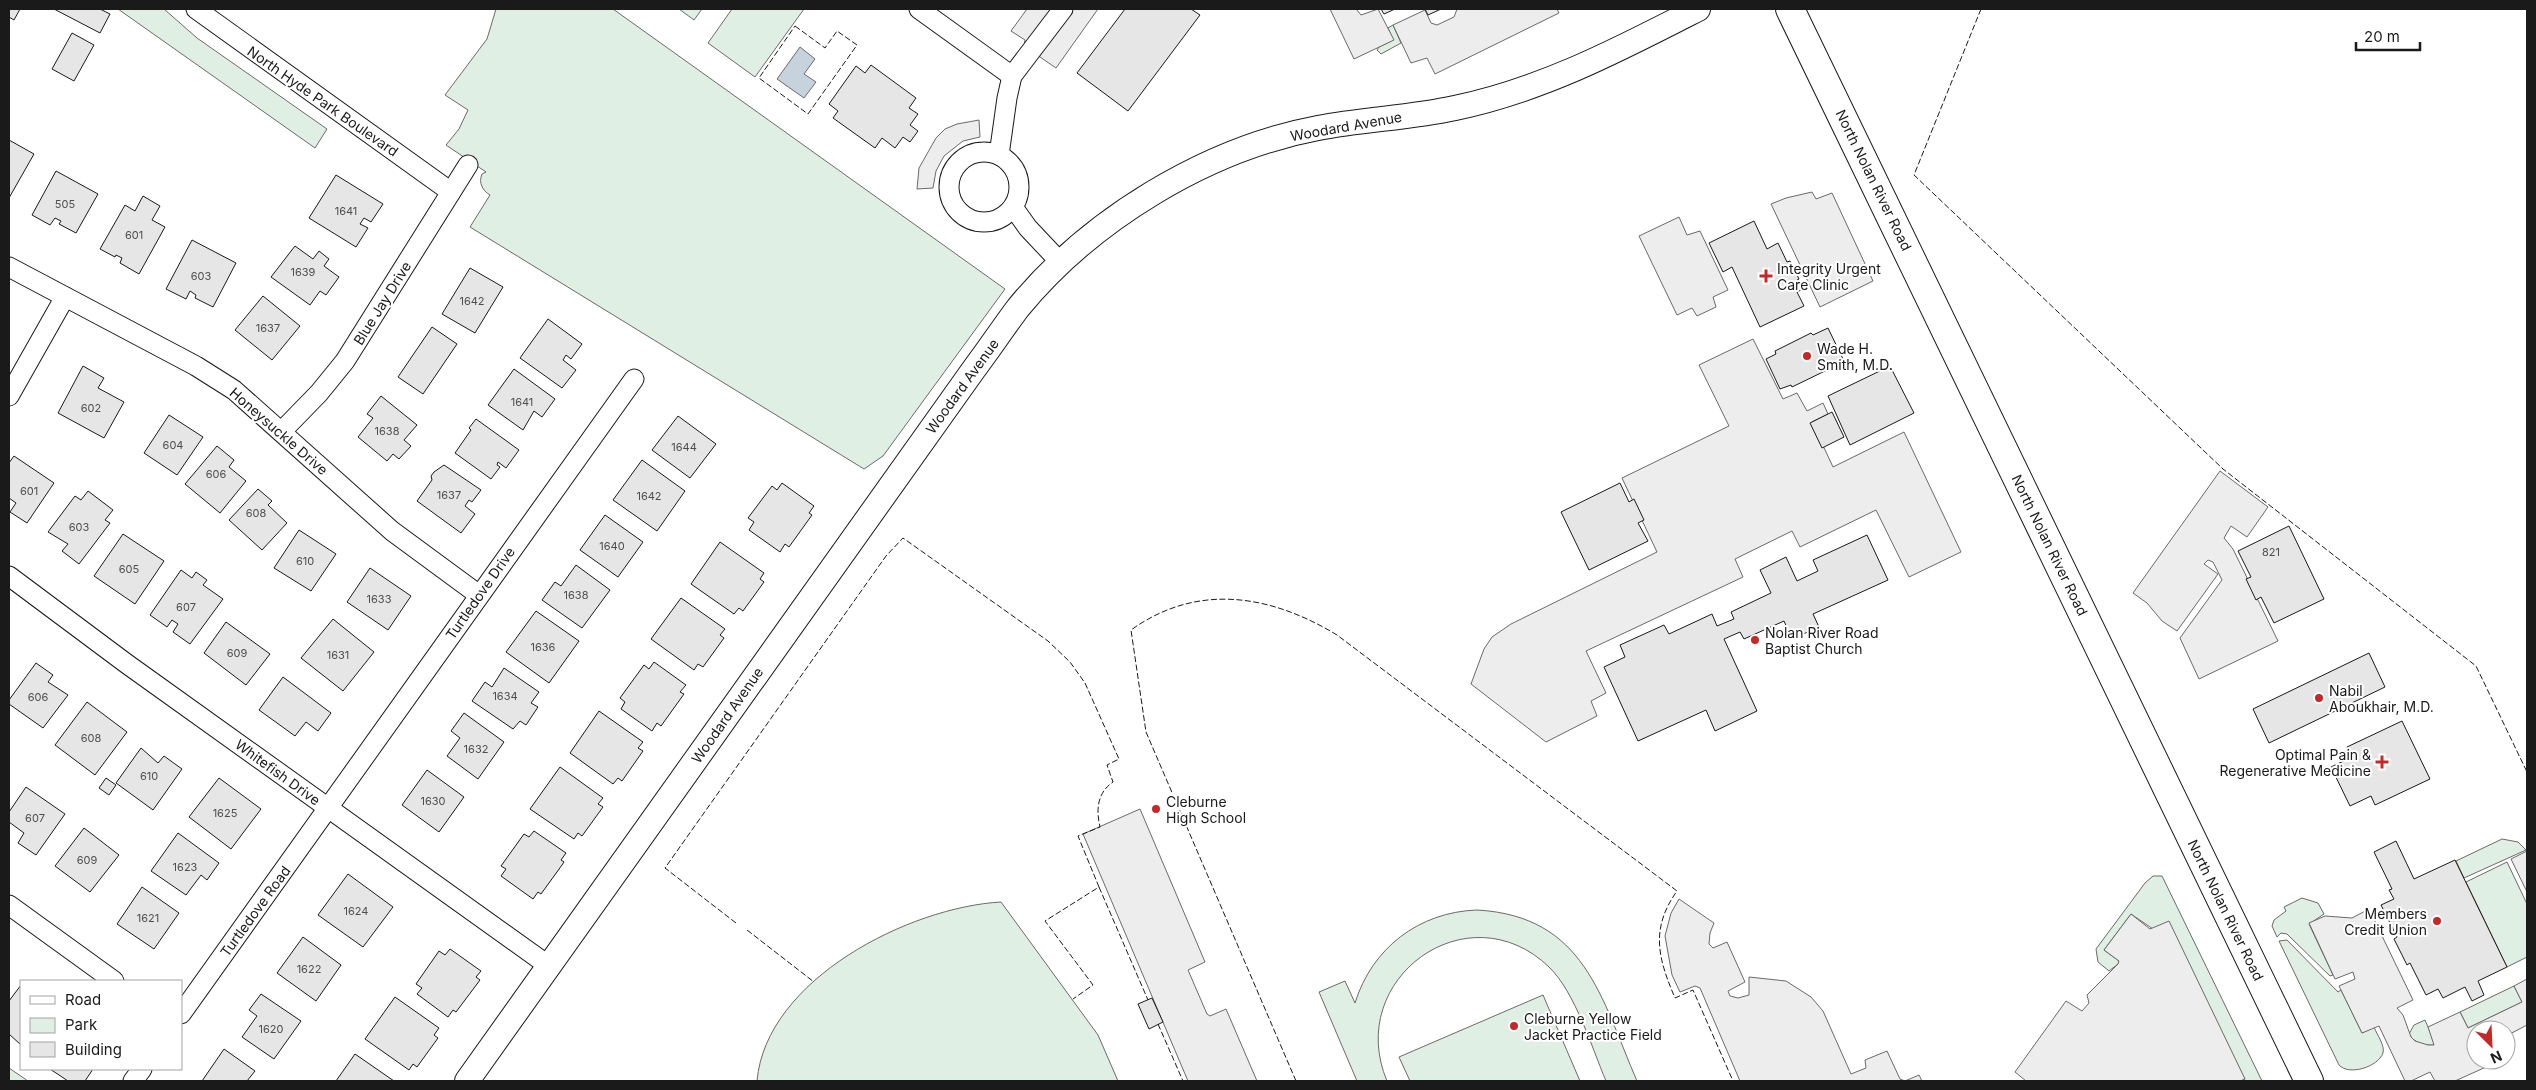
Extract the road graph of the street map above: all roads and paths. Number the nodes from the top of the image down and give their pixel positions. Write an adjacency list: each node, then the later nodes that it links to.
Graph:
1 (196, 9): 9 (street, North Hyde Park Boulevard)
2 (918, 9): 6 (street)
3 (1063, 9): 6 (street)
4 (1698, 9): 11 (street, Woodard Avenue)
5 (1790, 9): 27 (main road, North Nolan River Road)
6 (1012, 76): 7 (street)
7 (999, 155): 10 (street); 10 (street)
8 (468, 165): 9 (street, Blue Jay Drive)
9 (451, 192): 16 (street, Blue Jay Drive)
10 (1013, 208): 11 (street)
11 (1061, 263): 21 (street, Woodard Avenue)
12 (9, 267): 13 (street, Honeysuckle Drive)
13 (65, 297): 15 (street); 16 (street, Honeysuckle Drive)
14 (634, 379): 18 (street, Turtledove Drive)
15 (9, 396)
16 (282, 431): 18 (street, Honeysuckle Drive)
17 (9, 576): 19 (street, Whitefish Drive)
18 (479, 594): 19 (street, Turtledove Drive)
19 (328, 808): 21 (street, Whitefish Drive); 23 (street, Turtledove Road)
20 (9, 905): 22 (street)
21 (550, 966): 26 (street, Woodard Avenue)
22 (113, 980)
23 (182, 1013)
24 (141, 1070): 25 (street)
25 (133, 1081)
26 (467, 1081)
27 (2309, 1081)

